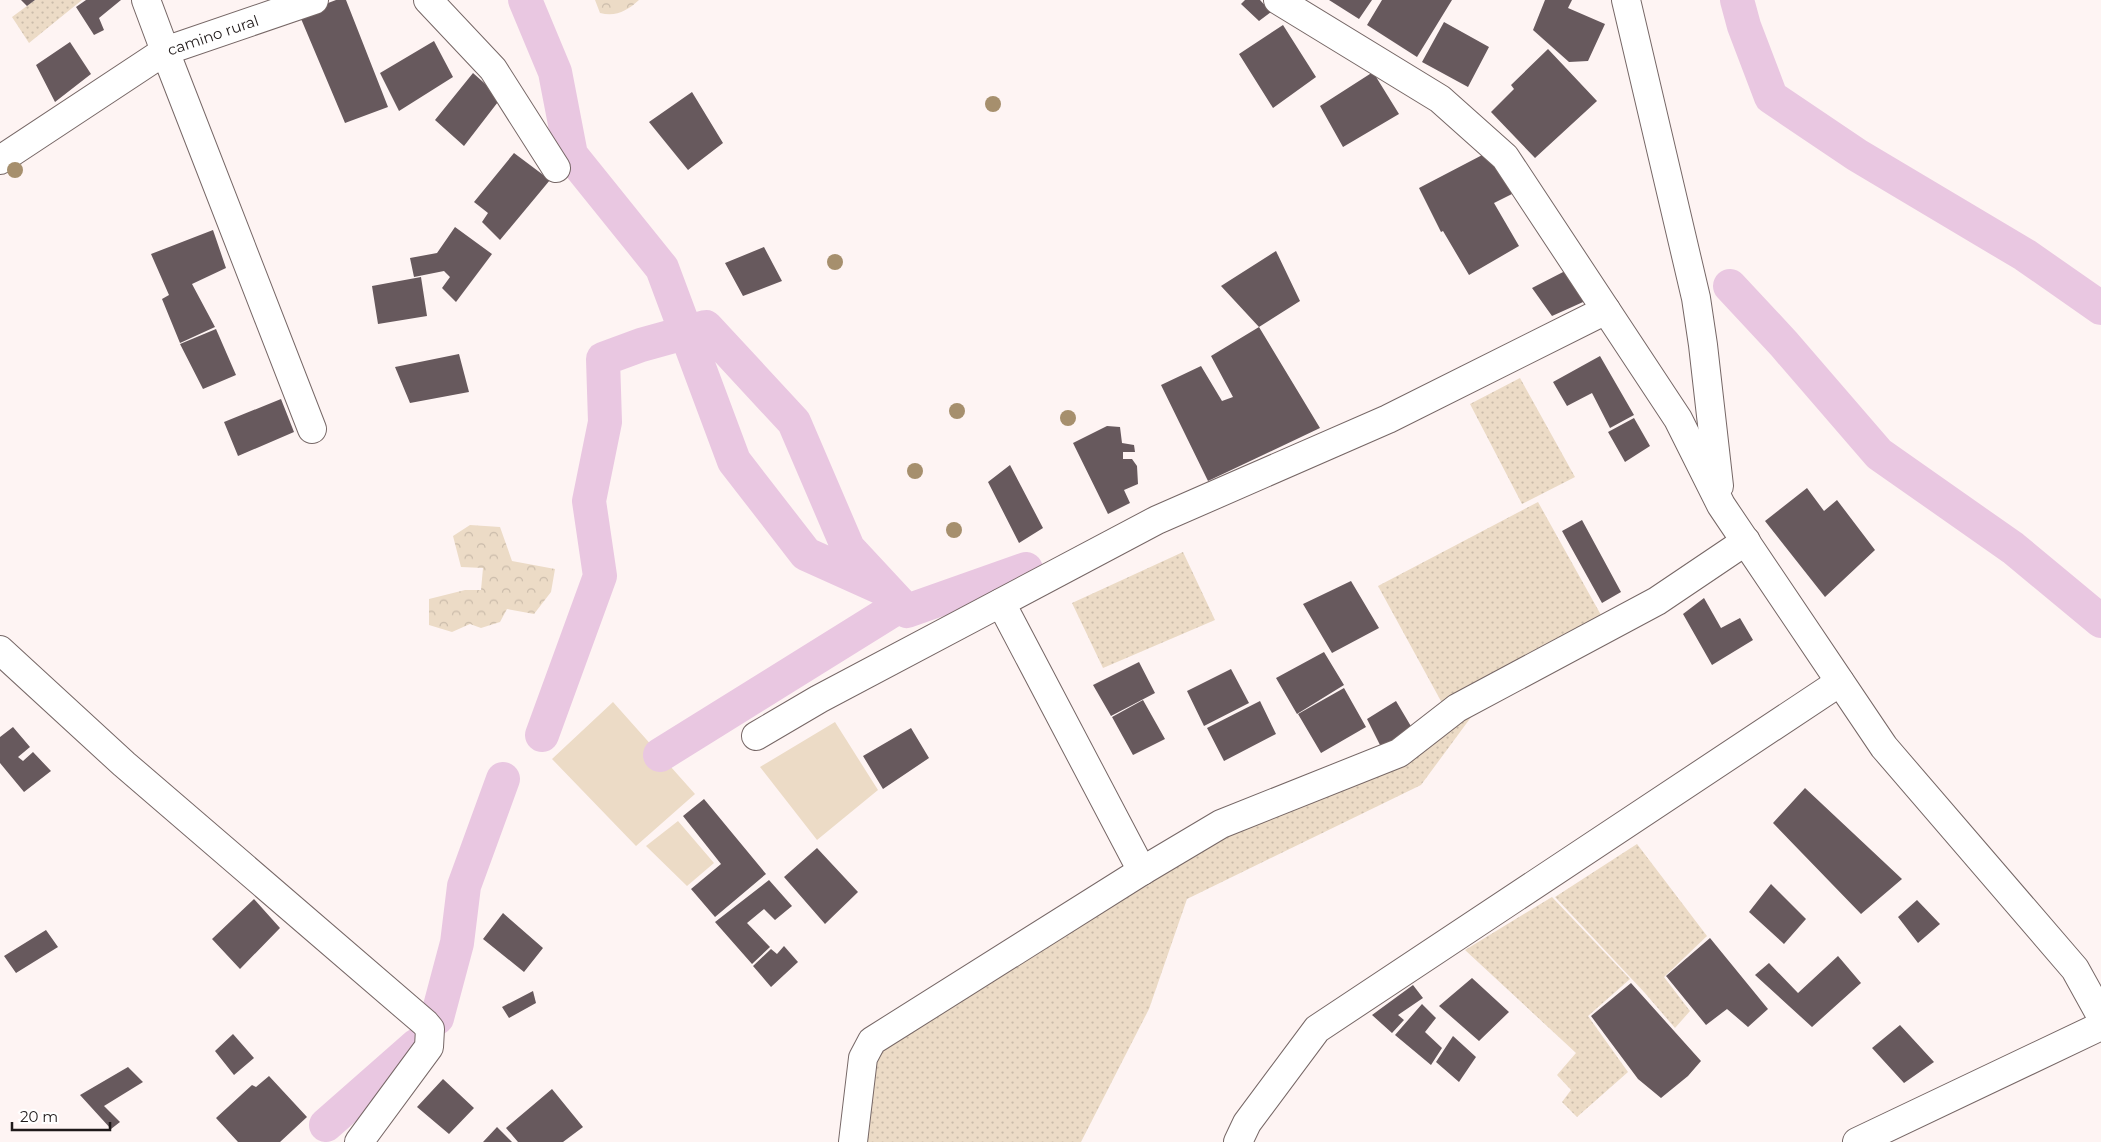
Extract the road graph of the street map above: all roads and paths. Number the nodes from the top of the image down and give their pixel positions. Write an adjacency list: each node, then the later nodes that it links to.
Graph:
1 (146, 0): 6 (street, camino rural)
2 (314, 0): 6 (street, camino rural)
3 (428, 0): 8 (street)
4 (1278, 0): 9 (street)
5 (1626, 0): 11 (street)
6 (164, 51): 7 (street); 10 (street)
7 (0, 160)
8 (556, 168)
9 (1606, 310): 11 (street); 13 (street)
10 (312, 429)
11 (1721, 505): 12 (street)
12 (1746, 541): 15 (street); 17 (street)
13 (1001, 602): 16 (street); 17 (street)
14 (0, 650): 20 (street)
15 (1840, 682): 18 (street); 22 (street)
16 (756, 736)
17 (1142, 871): 21 (street)
18 (2101, 1016)
19 (2101, 1026): 23 (street)
20 (359, 1142)
21 (853, 1142)
22 (1238, 1142)
23 (1857, 1142)

